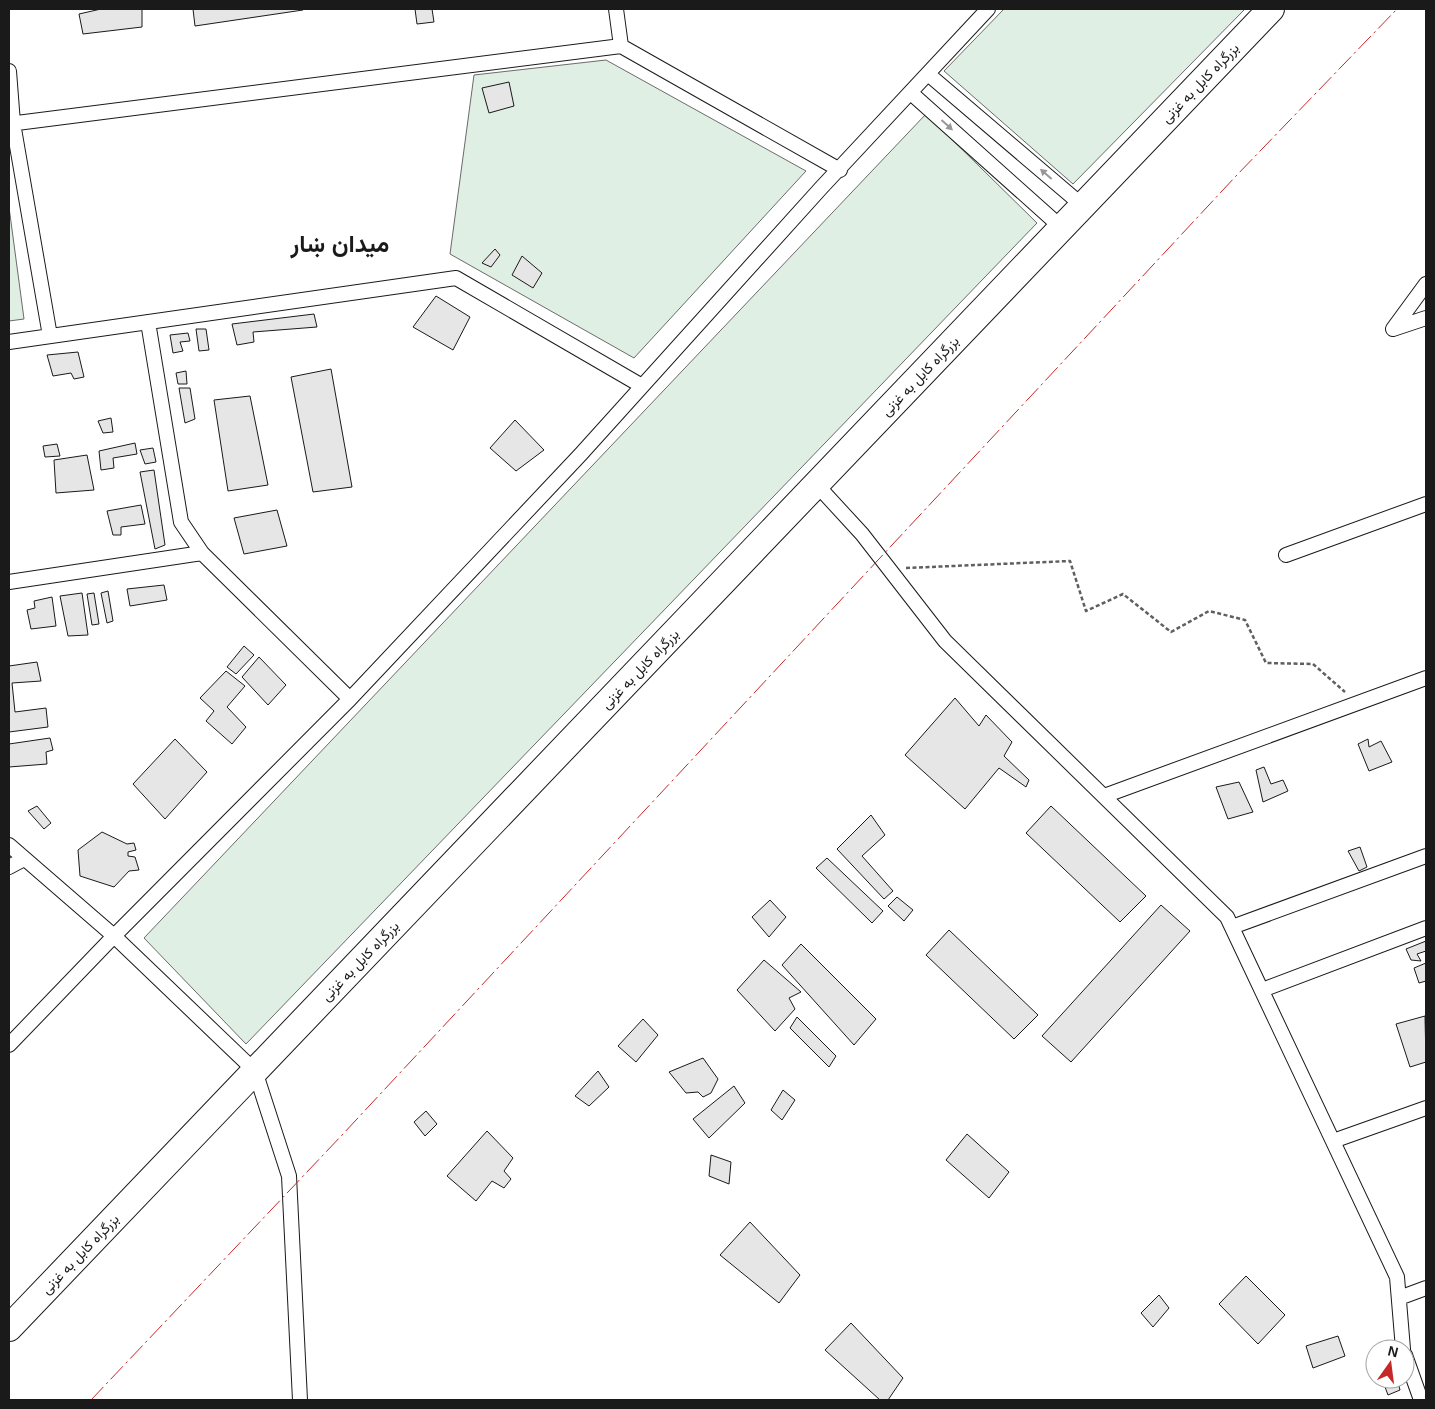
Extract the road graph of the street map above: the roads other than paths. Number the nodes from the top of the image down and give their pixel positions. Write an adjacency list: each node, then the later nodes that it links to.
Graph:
1 (616, 9): 4 (street)
2 (988, 9): 6 (street)
3 (1271, 9): 10 (highway, بزرگراه کابل به غزنی)
4 (621, 46): 8 (street); 9 (street)
5 (9, 71): 8 (street)
6 (928, 74): 7 (street); 10 (street, one-way to 6)
7 (911, 93): 9 (street); 11 (street, one-way to 11)
8 (11, 123): 15 (street)
9 (840, 170): 17 (street)
10 (1082, 206): 11 (highway, بزرگراه کابل به غزنی)
11 (1062, 228): 18 (highway, بزرگراه کابل به غزنی)
12 (1426, 284): 13 (street)
13 (1426, 318)
14 (148, 322): 15 (street); 17 (street); 20 (street)
15 (50, 336): 16 (street)
16 (9, 342)
17 (642, 386): 24 (street)
18 (816, 484): 25 (street); 35 (highway, بزرگراه کابل به غزنی)
19 (1426, 504): 21 (street)
20 (202, 553): 22 (street); 24 (street)
21 (1286, 555)
22 (9, 582)
23 (1426, 678): 25 (street)
24 (350, 699): 32 (street)
25 (1104, 796): 30 (street)
26 (9, 845): 28 (street)
27 (1426, 856): 30 (street)
28 (24, 859): 29 (street); 32 (street)
29 (9, 868)
30 (1232, 927): 33 (street)
31 (1426, 928): 33 (street)
32 (114, 936): 34 (street); 35 (street)
33 (1262, 990): 37 (street)
34 (9, 1045)
35 (255, 1071): 40 (highway, بزرگراه کابل به غزنی); 43 (street)
36 (1426, 1108): 37 (street)
37 (1333, 1141): 39 (street)
38 (1426, 1288): 39 (street)
39 (1399, 1298): 41 (street)
40 (9, 1328)
41 (1402, 1339)
42 (1415, 1383): 44 (street)
43 (300, 1400)
44 (1421, 1400)

